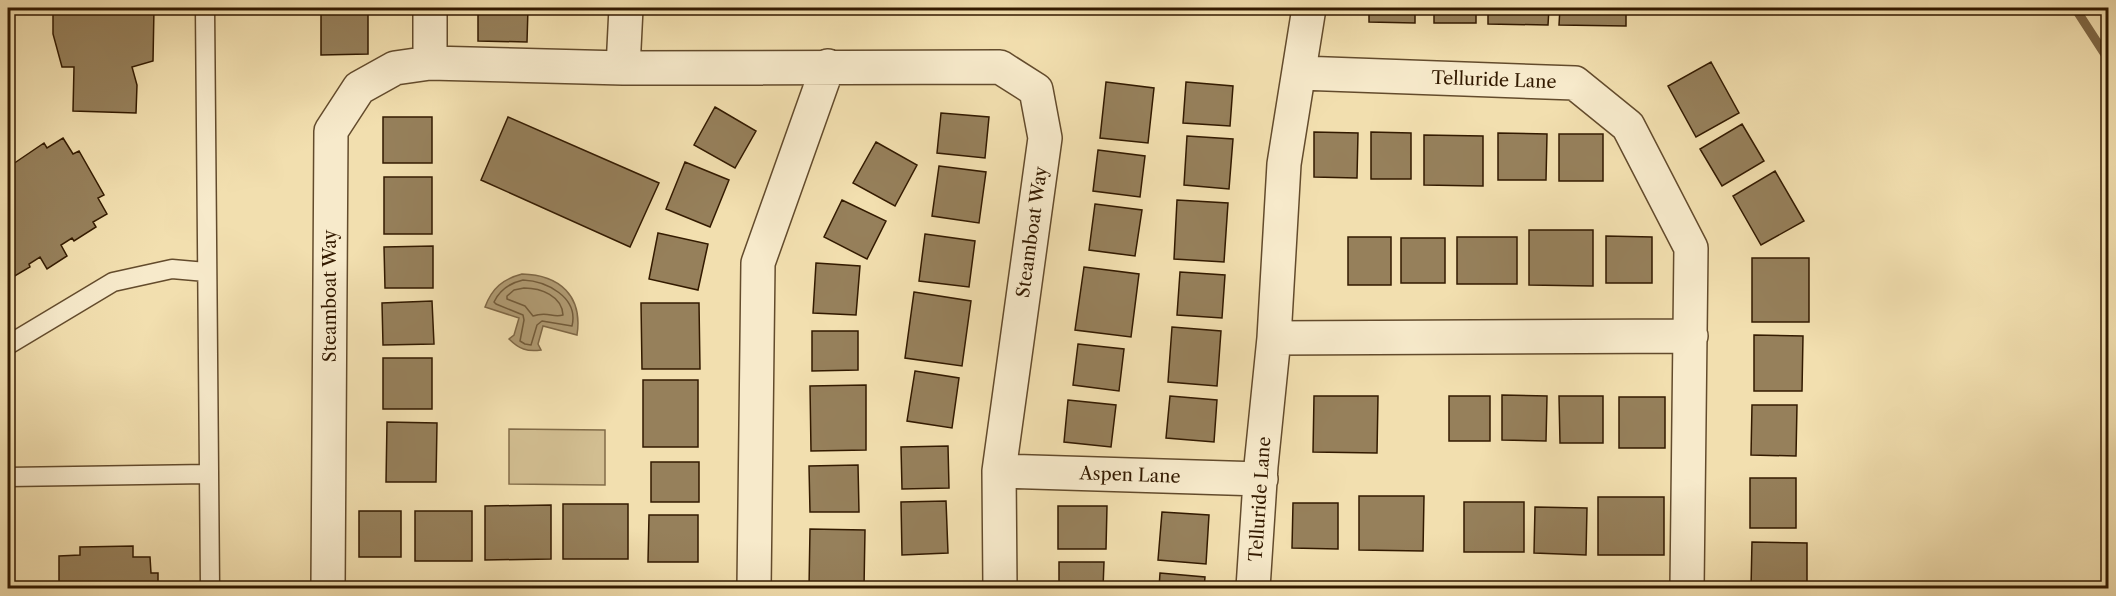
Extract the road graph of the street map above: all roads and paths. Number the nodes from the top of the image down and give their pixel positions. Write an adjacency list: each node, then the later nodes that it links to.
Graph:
1 (205, 8): 9 (lane)
2 (430, 8): 5 (street)
3 (626, 8): 7 (street)
4 (1309, 8): 8 (street, Telluride Lane)
5 (430, 63): 7 (street, Steamboat Way); 18 (street, Steamboat Way)
6 (828, 66): 7 (street, Steamboat Way); 13 (street, Steamboat Way); 19 (street)
7 (624, 68)
8 (1300, 73): 10 (street, Telluride Lane); 11 (street, Telluride Lane)
9 (206, 272): 12 (lane); 14 (lane)
10 (1691, 336): 11 (street); 22 (street, Telluride Lane)
11 (1274, 338): 16 (street, Telluride Lane)
12 (8, 345)
13 (999, 471): 16 (street, Aspen Lane); 20 (street, Steamboat Way)
14 (208, 474): 15 (lane); 17 (lane)
15 (8, 477)
16 (1261, 479): 21 (street, Telluride Lane)
17 (210, 588)
18 (328, 588)
19 (754, 588)
20 (999, 588)
21 (1253, 588)
22 (1687, 588)

